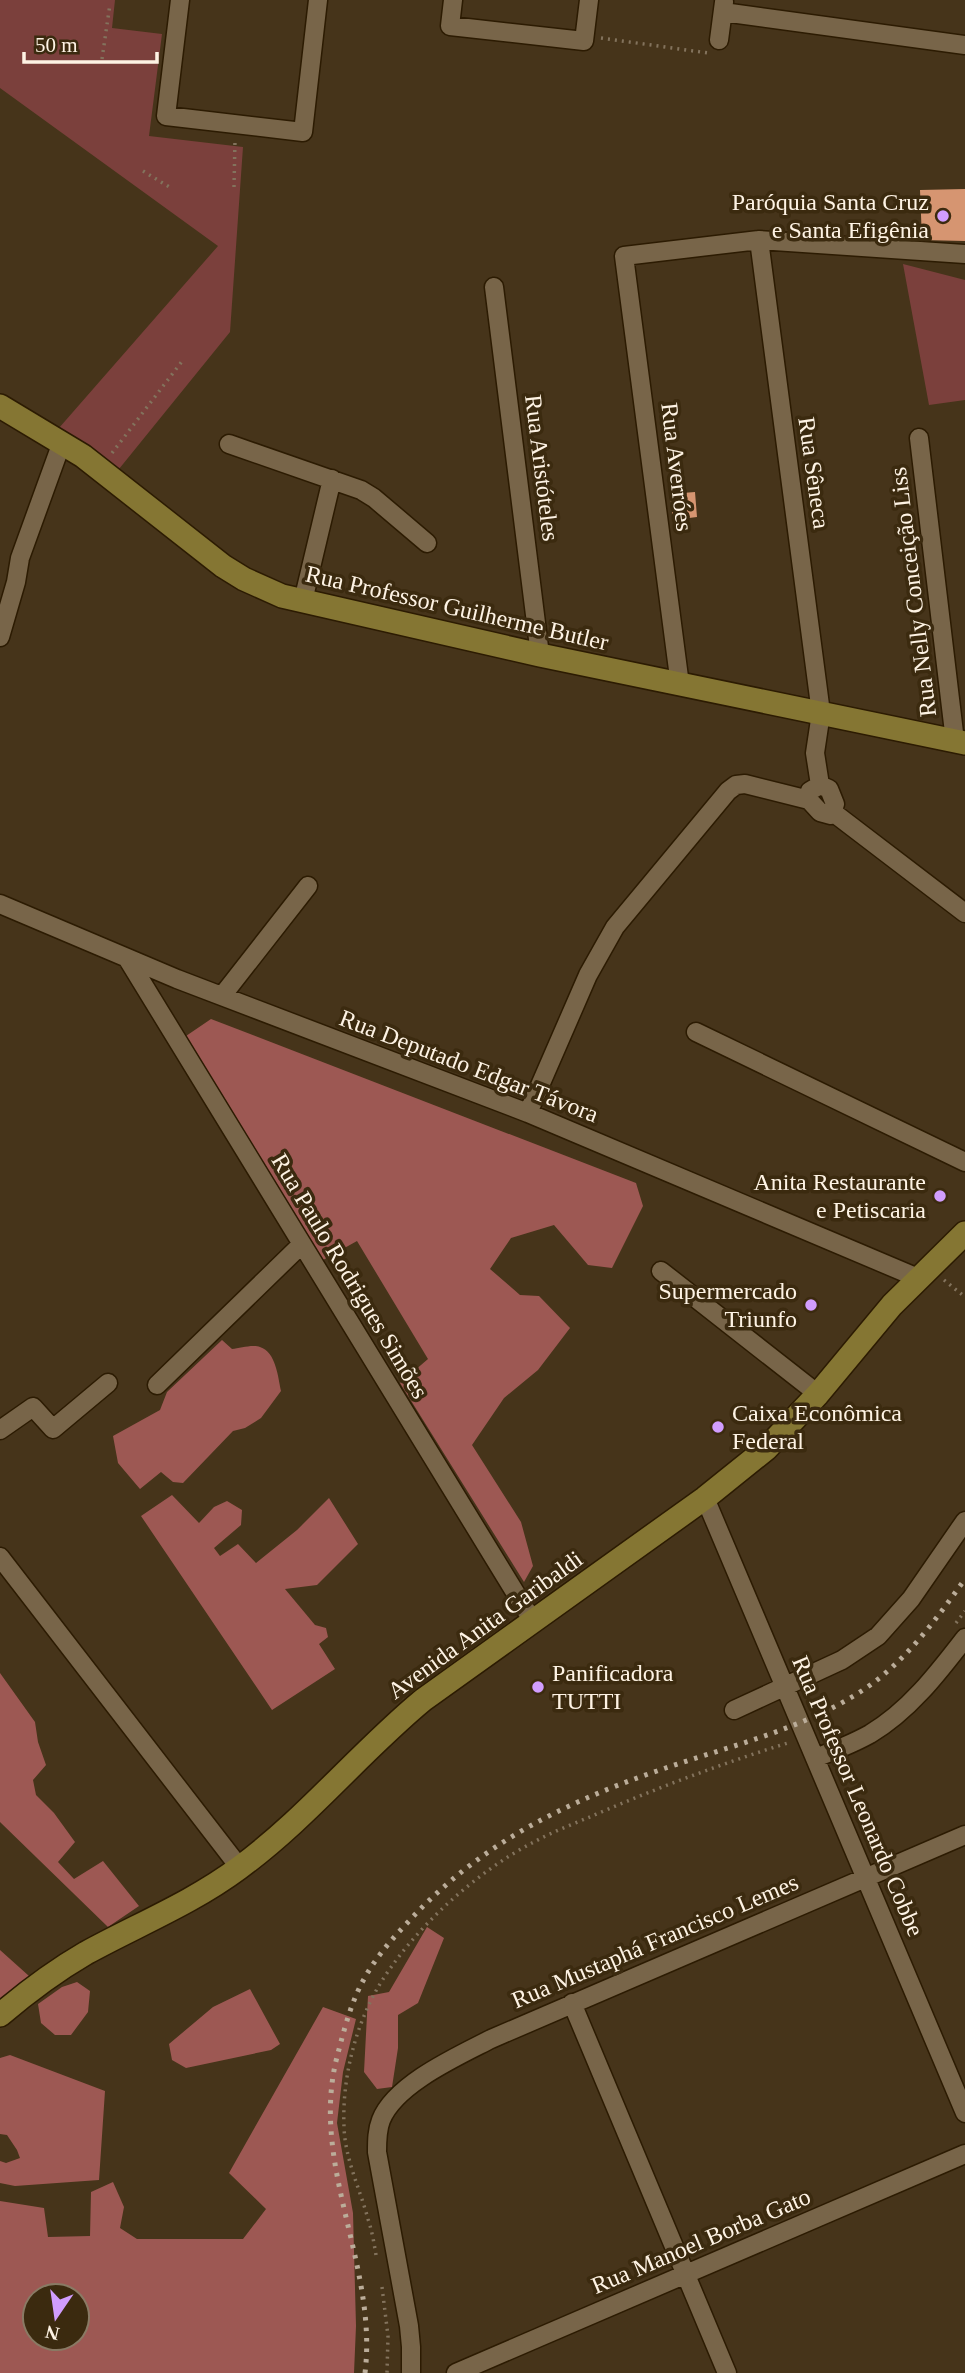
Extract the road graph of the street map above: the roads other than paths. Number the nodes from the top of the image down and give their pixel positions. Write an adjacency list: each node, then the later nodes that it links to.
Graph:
1 (180, 0): 2 (street)
2 (318, 0)
3 (453, 0): 4 (street)
4 (589, 0)
5 (724, 6): 6 (street); 7 (street)
6 (719, 40)
7 (965, 44)
8 (759, 240): 9 (street); 20 (street, Rua Averróes); 21 (street, Rua Sêneca)
9 (965, 254)
10 (494, 288): 19 (street, Rua Aristóteles)
11 (0, 406): 13 (main road, Rua Professor Guilherme Butler)
12 (919, 438): 22 (street, Rua Nelly Conceição Liss)
13 (62, 442): 17 (main road, Rua Professor Guilherme Butler); 18 (street)
14 (229, 444): 15 (street)
15 (332, 479): 16 (street); 17 (street)
16 (427, 544)
17 (303, 601): 19 (main road, Rua Professor Guilherme Butler)
18 (0, 637)
19 (540, 655): 20 (main road, Rua Professor Guilherme Butler)
20 (680, 685): 21 (main road, Rua Professor Guilherme Butler)
21 (821, 713): 22 (main road, Rua Professor Guilherme Butler); 23 (street, Rua Sêneca)
22 (962, 743)
23 (820, 785): 24 (street); 25 (street, Rua Sêneca)
24 (808, 800): 25 (street); 32 (street)
25 (834, 813): 28 (street)
26 (308, 886): 30 (street)
27 (0, 904): 29 (street, Rua Deputado Edgar Távora)
28 (965, 913)
29 (127, 958): 30 (street, Rua Deputado Edgar Távora); 35 (street, Rua Paulo Rodrigues Simões)
30 (222, 996): 32 (street, Rua Deputado Edgar Távora)
31 (696, 1032): 33 (street)
32 (528, 1113): 37 (street, Rua Deputado Edgar Távora)
33 (965, 1162)
34 (965, 1233): 37 (main road, Avenida Anita Garibaldi)
35 (302, 1244): 39 (street); 45 (street, Rua Paulo Rodrigues Simões)
36 (661, 1271): 40 (street)
37 (918, 1278): 40 (main road, Avenida Anita Garibaldi)
38 (108, 1383): 41 (street)
39 (158, 1385)
40 (818, 1394): 42 (main road, Avenida Anita Garibaldi)
41 (0, 1430)
42 (705, 1498): 45 (main road, Avenida Anita Garibaldi); 47 (street, Rua Professor Leonardo Cobbe)
43 (965, 1521): 47 (street)
44 (0, 1557): 51 (street)
45 (532, 1620): 51 (main road, Avenida Anita Garibaldi)
46 (959, 1632): 49 (street)
47 (785, 1686): 48 (street); 49 (street, Rua Professor Leonardo Cobbe)
48 (734, 1710)
49 (815, 1758): 52 (street, Rua Professor Leonardo Cobbe)
50 (965, 1835): 52 (street, Rua Mustaphá Francisco Lemes)
51 (240, 1868): 54 (main road, Avenida Anita Garibaldi)
52 (866, 1878): 53 (street, Rua Mustaphá Francisco Lemes); 55 (street, Rua Professor Leonardo Cobbe)
53 (572, 2003): 57 (street); 58 (street, Rua Mustaphá Francisco Lemes)
54 (0, 2015)
55 (965, 2113)
56 (965, 2154): 57 (street, Rua Manoel Borba Gato)
57 (686, 2274): 59 (street, Rua Manoel Borba Gato); 60 (street)
58 (411, 2373)
59 (456, 2373)
60 (727, 2373)

